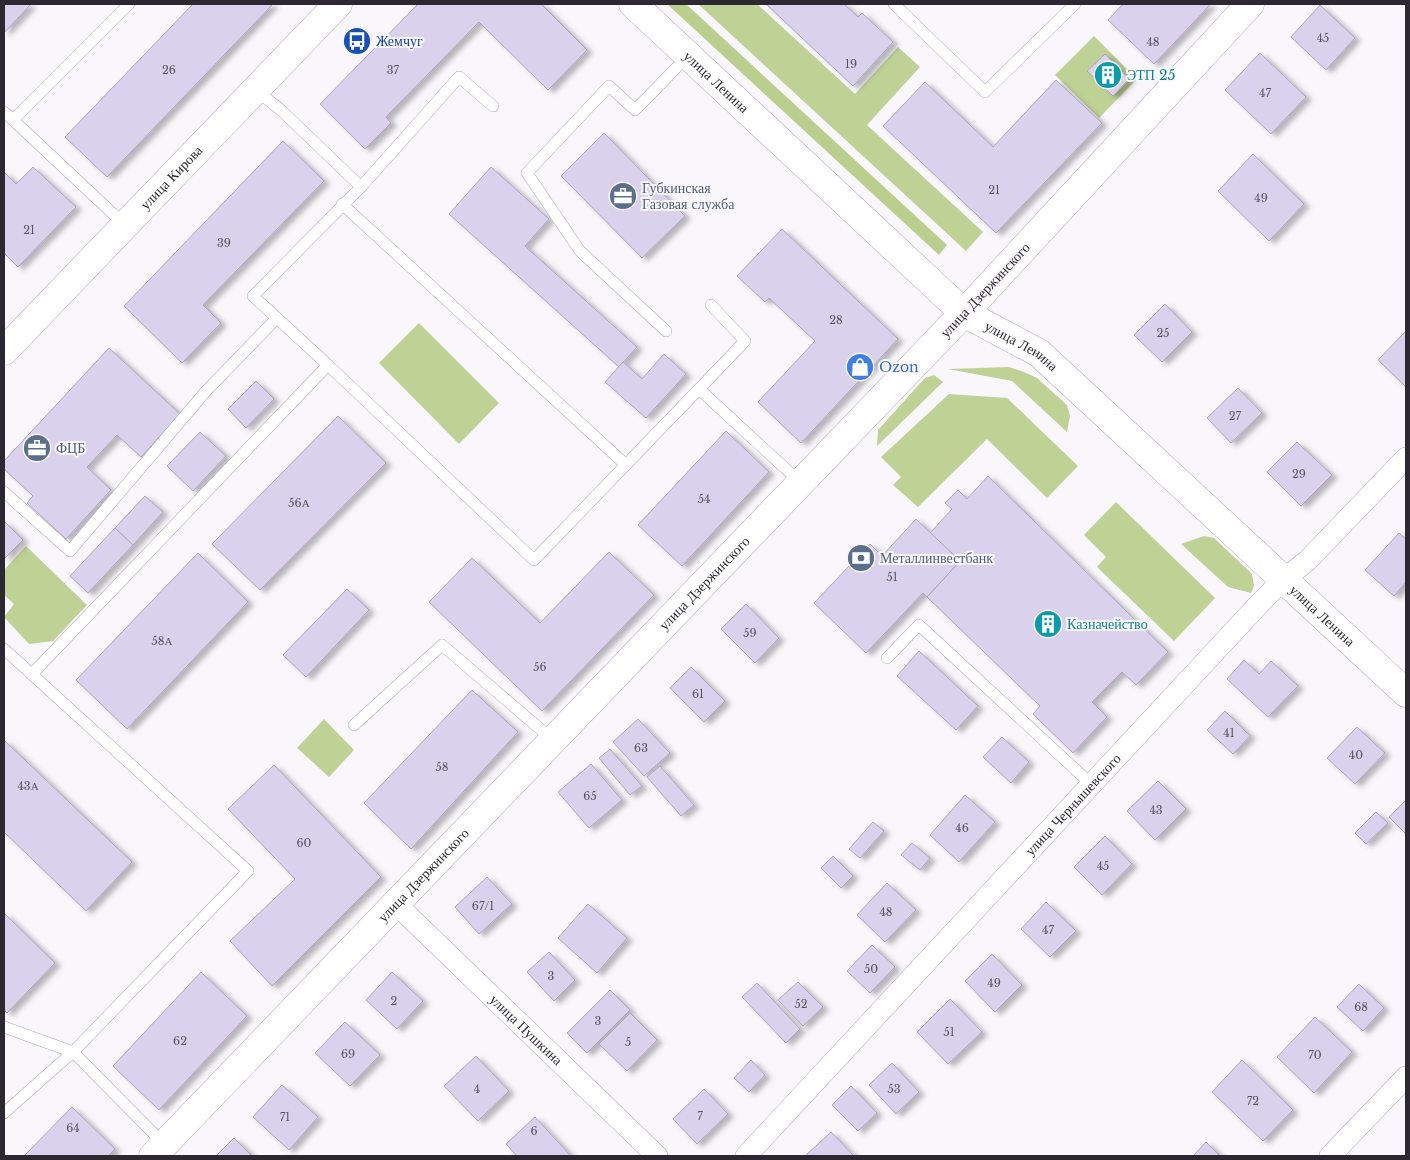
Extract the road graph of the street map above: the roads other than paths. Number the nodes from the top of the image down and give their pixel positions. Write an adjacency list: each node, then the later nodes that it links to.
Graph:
1 (129, 4): 11 (lane)
2 (338, 4): 8 (main road, улица Кирова)
3 (633, 4): 7 (main road, улица Ленина)
4 (894, 4): 5 (lane)
5 (1074, 4)
6 (1250, 4): 16 (main road, улица Дзержинского)
7 (688, 56): 16 (main road, улица Ленина); 18 (lane)
8 (256, 90): 12 (lane); 14 (main road, улица Кирова)
9 (493, 106): 12 (lane)
10 (4, 112): 11 (lane)
11 (13, 120): 14 (lane)
12 (361, 187): 13 (lane)
13 (342, 204): 17 (lane); 23 (lane)
14 (125, 225): 19 (main road, улица Кирова)
15 (712, 305): 21 (lane)
16 (964, 313): 24 (main road, улица Дзержинского); 26 (main road, улица Ленина)
17 (276, 319): 20 (lane); 25 (lane)
18 (666, 331)
19 (4, 351)
20 (328, 365): 23 (lane); 29 (lane)
21 (699, 389): 23 (lane); 24 (lane)
22 (1406, 458): 26 (street, улица Чернышевского)
23 (626, 465)
24 (801, 483): 32 (main road, улица Дзержинского)
25 (4, 492)
26 (1284, 579): 30 (main road, улица Ленина); 33 (street, улица Чернышевского)
27 (4, 649): 29 (lane)
28 (886, 658): 33 (lane)
29 (32, 674): 36 (lane)
30 (1406, 693)
31 (354, 725): 32 (lane)
32 (553, 740): 34 (main road, улица Дзержинского)
33 (1091, 784): 41 (street, улица Чернышевского)
34 (396, 904): 39 (main road, улица Дзержинского); 40 (street, улица Пушкина)
35 (4, 1027): 36 (lane)
36 (73, 1052): 38 (lane); 39 (lane)
37 (1406, 1077): 42 (street)
38 (4, 1113)
39 (159, 1150)
40 (657, 1156)
41 (746, 1156)
42 (1330, 1156)

